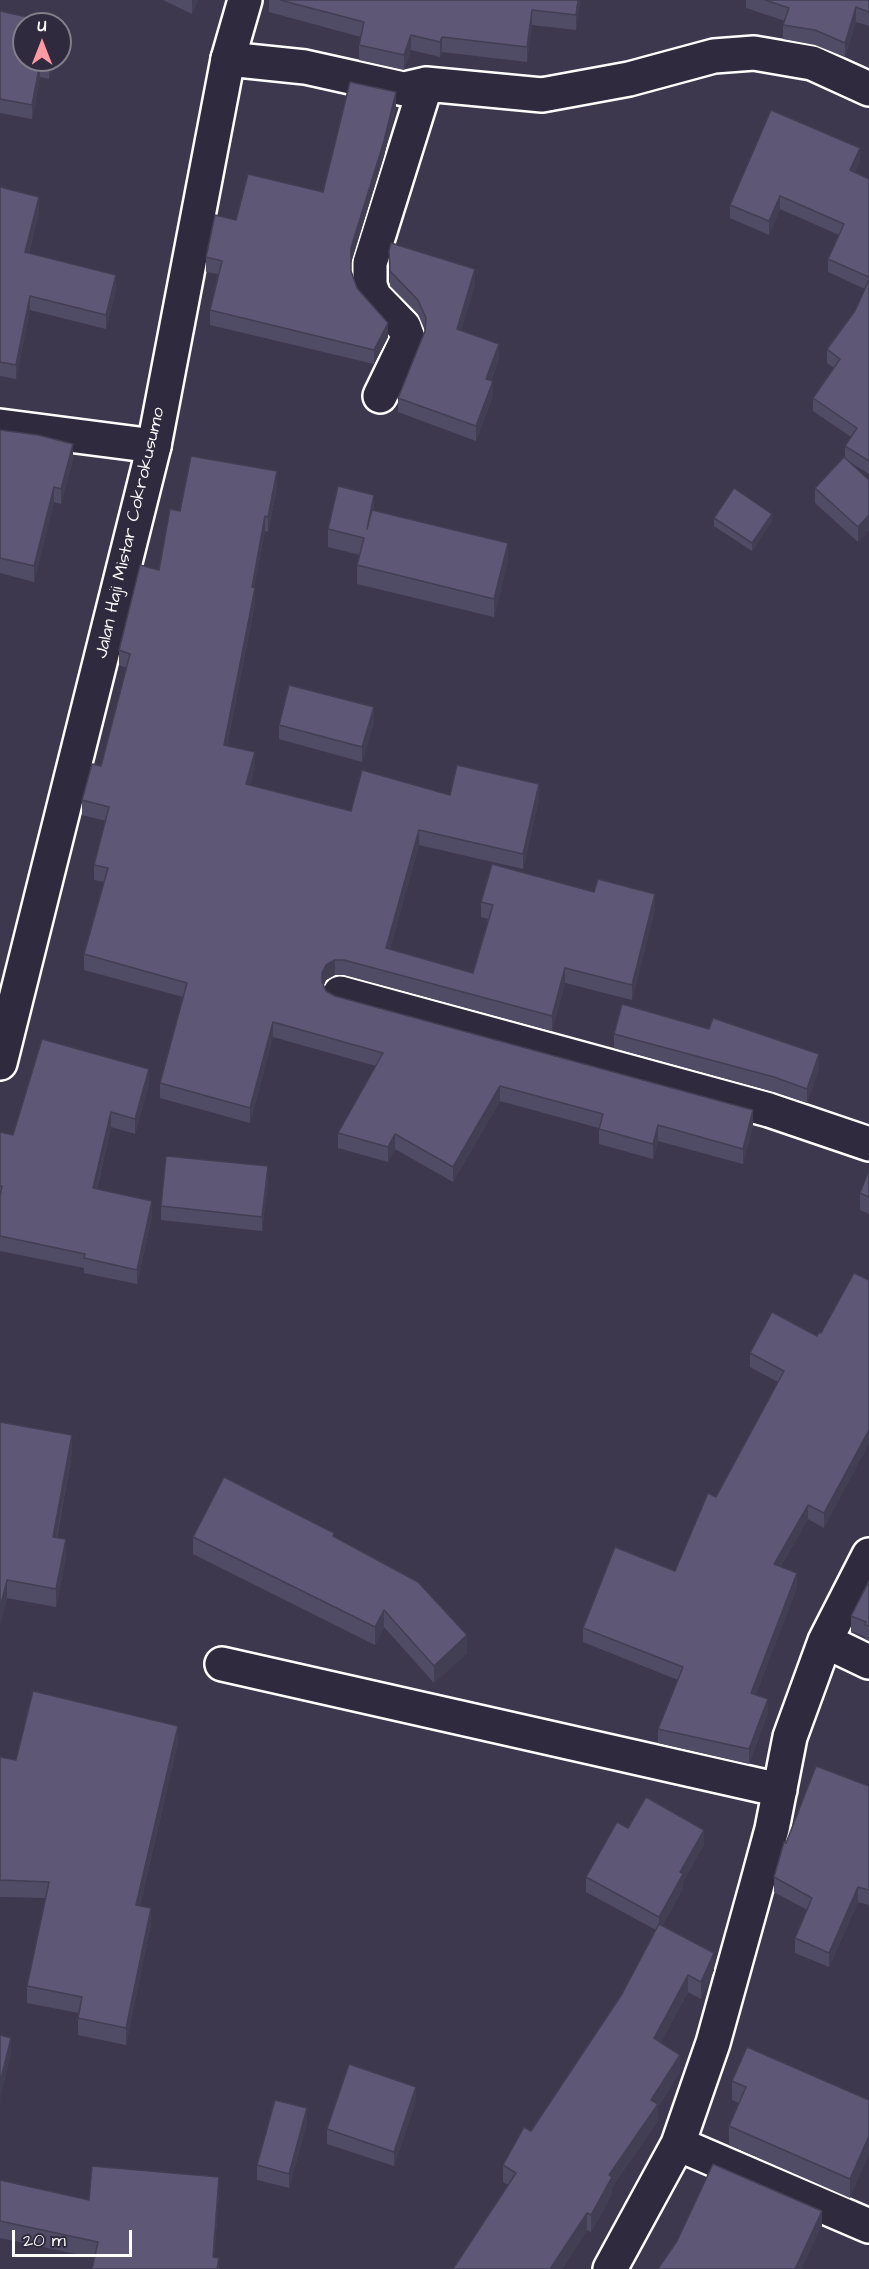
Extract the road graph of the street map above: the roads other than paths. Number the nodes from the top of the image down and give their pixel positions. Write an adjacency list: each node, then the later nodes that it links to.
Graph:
1 (245, 0): 2 (street, Jalan Haji Mistar Cokrokusumo)
2 (228, 59): 3 (street); 7 (street, Jalan Haji Mistar Cokrokusumo)
3 (426, 84): 4 (street); 5 (street)
4 (869, 89)
5 (380, 396)
6 (0, 426): 7 (street)
7 (154, 446): 9 (street, Jalan Haji Mistar Cokrokusumo)
8 (340, 993): 10 (street)
9 (0, 1063)
10 (869, 1144)
11 (869, 1555): 12 (street)
12 (825, 1641): 13 (street); 15 (street)
13 (869, 1662)
14 (222, 1664): 15 (street)
15 (780, 1790): 16 (street)
16 (678, 2144): 17 (street); 18 (street)
17 (869, 2226)
18 (610, 2269)

